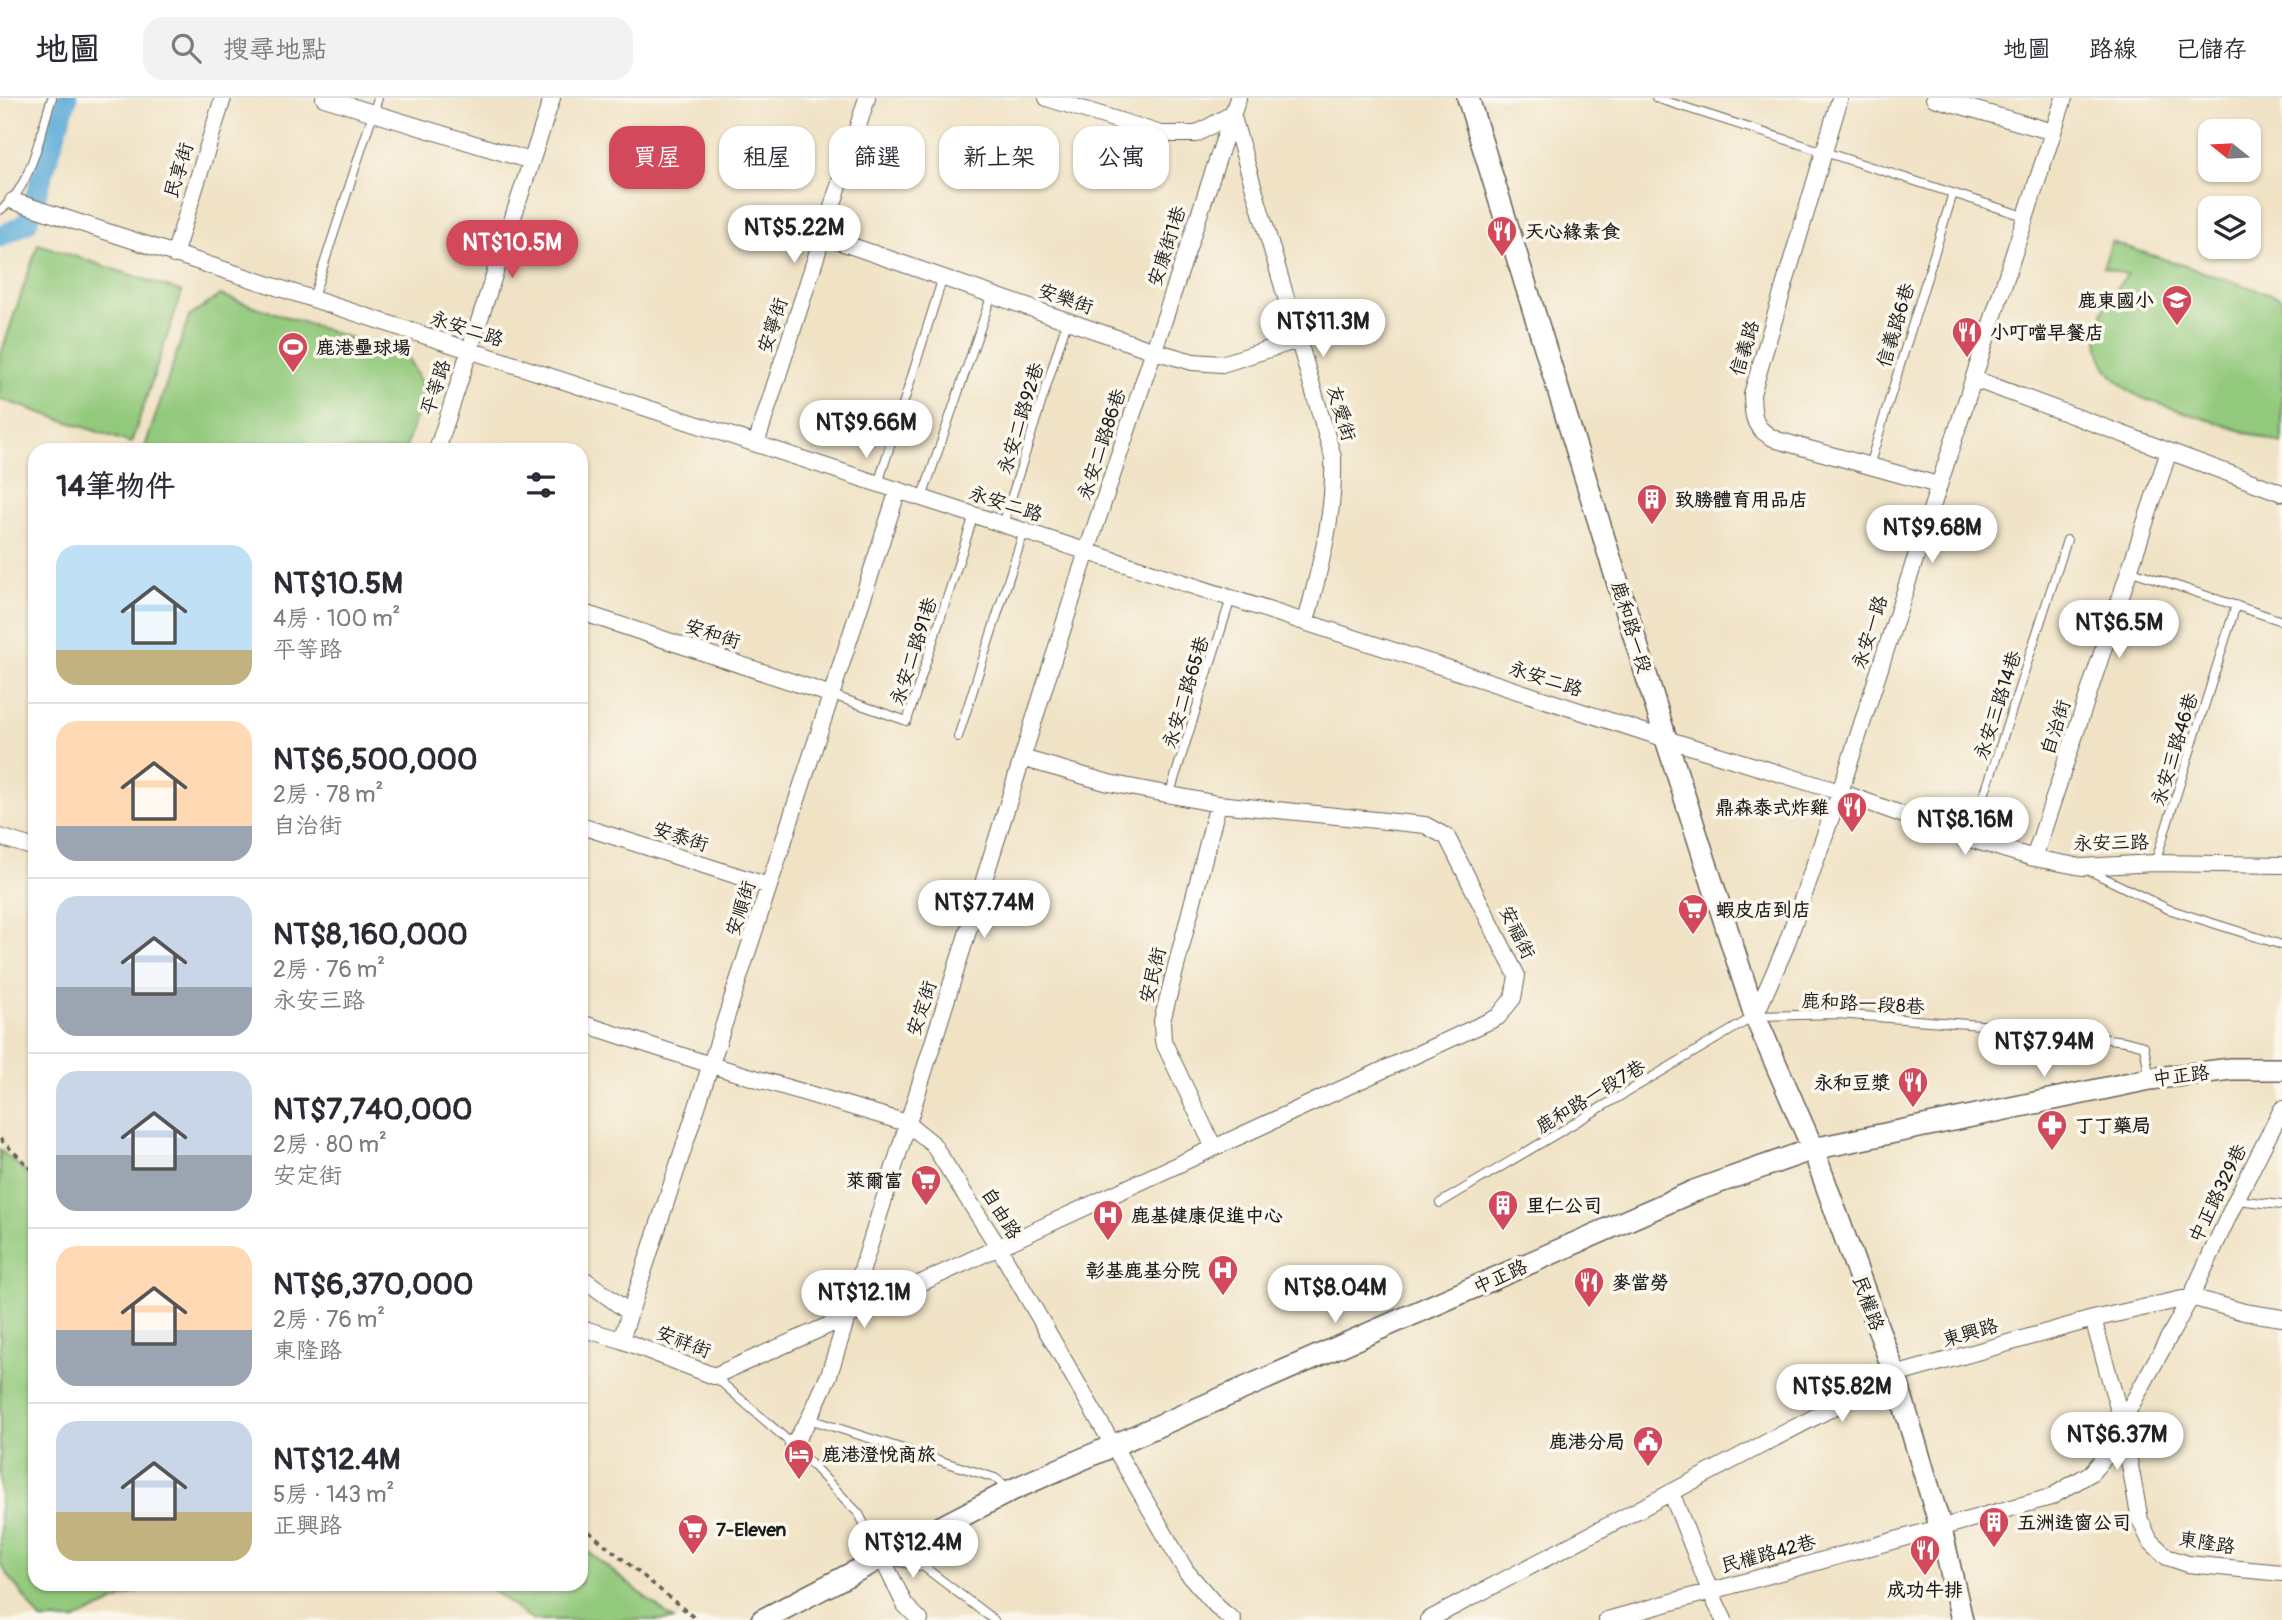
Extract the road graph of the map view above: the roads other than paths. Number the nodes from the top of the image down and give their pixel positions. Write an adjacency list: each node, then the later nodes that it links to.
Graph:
1 (51, 98): 21 (lane)
2 (223, 98): 24 (street, 民享街)
3 (324, 98): 15 (street)
4 (552, 98): 19 (street, 平等路)
5 (867, 98): 23 (street, 安寧街)
6 (1046, 98): 16 (street)
7 (1228, 98): 16 (street, 友愛街)
8 (1238, 98): 16 (street, 安康街1巷)
9 (1468, 98): 55 (main road, 鹿和路一段)
10 (1656, 98): 18 (lane)
11 (1840, 98): 18 (street, 信義路)
12 (1934, 98): 14 (street)
13 (2064, 98): 17 (street, 永安一路)
14 (1971, 103): 17 (street)
15 (375, 106): 19 (street); 27 (lane)
16 (1232, 114): 29 (street, 友愛街); 31 (street, 安康街1巷)
17 (2053, 132): 22 (street, 永安一路)
18 (1824, 152): 20 (lane); 36 (street, 信義路)
19 (531, 161): 30 (street, 平等路)
20 (1952, 193): 22 (lane); 36 (lane, 信義路6巷)
21 (4, 203): 24 (street, 永安二路)
22 (2027, 217): 32 (street, 永安一路)
23 (823, 236): 25 (street, 安樂街); 34 (street, 安寧街)
24 (174, 256): 27 (street, 永安二路)
25 (943, 277): 26 (street, 安樂街); 37 (lane)
26 (992, 294): 28 (street, 安樂街); 41 (lane)
27 (312, 301): 30 (street, 永安二路)
28 (1067, 321): 31 (street, 安樂街); 43 (lane, 永安二路92巷)
29 (1298, 340): 31 (street, 安樂街); 52 (street, 友愛街)
30 (469, 351): 33 (street, 平等路); 34 (street, 永安二路)
31 (1154, 351): 46 (street, 永安二路86巷)
32 (1973, 379): 35 (street); 38 (street, 永安一路)
33 (439, 443)
34 (756, 444): 37 (street, 永安二路)
35 (2169, 451): 40 (street); 47 (street, 自治街)
36 (1868, 466): 38 (street, 信義路)
37 (878, 484): 39 (street, 永安二路)
38 (1938, 485): 57 (street, 永安一路)
39 (898, 490): 41 (street, 永安二路); 53 (street, 安順街)
40 (2282, 492)
41 (922, 498): 42 (street, 永安二路)
42 (974, 516): 43 (street, 永安二路); 53 (lane, 永安二路91巷)
43 (1003, 524): 44 (street, 永安二路)
44 (1024, 531): 46 (street, 永安二路); 54 (lane)
45 (2067, 540): 62 (lane, 永安三路14巷)
46 (1087, 551): 48 (street, 永安二路); 56 (street, 安定街)
47 (2129, 570): 49 (lane); 64 (street, 自治街)
48 (1231, 598): 52 (street, 永安二路); 58 (lane, 永安二路65巷)
49 (2236, 605): 51 (lane); 65 (lane, 永安三路46巷)
50 (588, 614): 53 (street, 安和街)
51 (2282, 621)
52 (1306, 622): 55 (street, 永安二路)
53 (832, 695): 68 (street, 安順街)
54 (958, 737)
55 (1666, 739): 57 (street, 永安三路); 70 (main road, 鹿和路一段)
56 (1022, 758): 58 (street, 安福街); 76 (street, 安定街)
57 (1840, 792): 62 (street, 永安三路); 70 (street, 永安一路)
58 (1169, 796): 59 (street, 安福街)
59 (1218, 804): 77 (street, 安民街); 77 (street, 安福街)
60 (588, 828): 68 (street, 安泰街)
61 (0, 836): 63 (street)
62 (1970, 839): 64 (street, 永安三路)
63 (28, 846)
64 (2034, 858): 67 (street, 永安三路)
65 (2155, 863): 66 (street, 永安三路); 67 (street, 永安三路)
66 (2282, 865)
67 (2082, 867): 69 (lane)
68 (769, 886): 72 (street, 安順街)
69 (2282, 945)
70 (1755, 1016): 74 (lane, 鹿和路一段8巷); 78 (main road, 鹿和路一段); 80 (lane, 鹿和路一段7巷)
71 (588, 1025): 72 (street, 自由路)
72 (711, 1065): 76 (street, 自由路); 85 (street, 安順街)
73 (2282, 1069): 74 (main road, 中正路)
74 (2150, 1079): 78 (main road, 中正路)
75 (2282, 1109): 79 (street, 中正路329巷)
76 (907, 1123): 82 (street, 自由路); 86 (street, 安定街)
77 (1214, 1148): 82 (street, 安福街)
78 (1813, 1149): 91 (main road, 民權路); 96 (main road, 中正路)
79 (2236, 1200): 81 (lane); 84 (street, 中正路329巷)
80 (1440, 1203)
81 (2282, 1205)
82 (999, 1248): 86 (street, 安祥街); 96 (street, 自由路)
83 (588, 1283): 85 (street)
84 (2191, 1297): 87 (street, 東興路); 88 (street, 東興路); 94 (street, 中正路329巷)
85 (630, 1313): 90 (street, 安順街)
86 (845, 1318): 92 (street, 安祥街); 93 (street, 安定街)
87 (2282, 1318)
88 (2093, 1320): 91 (street, 東興路); 94 (street, 東隆路)
89 (588, 1330): 90 (street, 安祥街)
90 (621, 1340): 92 (street, 安祥街)
91 (1895, 1375): 98 (street, 東興路); 99 (main road, 民權路)
92 (714, 1376): 95 (lane)
93 (809, 1419): 95 (street, 安定街); 97 (lane)
94 (2122, 1422): 99 (street, 民權路42巷); 101 (street, 東隆路)
95 (793, 1445): 100 (lane)
96 (1113, 1446): 97 (main road, 中正路); 106 (street, 自由路)
97 (1012, 1490): 100 (main road, 中正路)
98 (1671, 1492): 102 (street); 107 (street, 東興路)
99 (1941, 1529): 102 (street, 民權路42巷); 110 (main road, 民權路)
100 (882, 1558): 103 (main road, 中正路); 104 (street); 105 (lane)
101 (2282, 1573)
102 (1710, 1591): 108 (street, 民權路42巷); 109 (street)
103 (762, 1620)
104 (920, 1620)
105 (994, 1620)
106 (1234, 1620)
107 (1428, 1620)
108 (1607, 1620)
109 (1724, 1620)
110 (1962, 1620)

